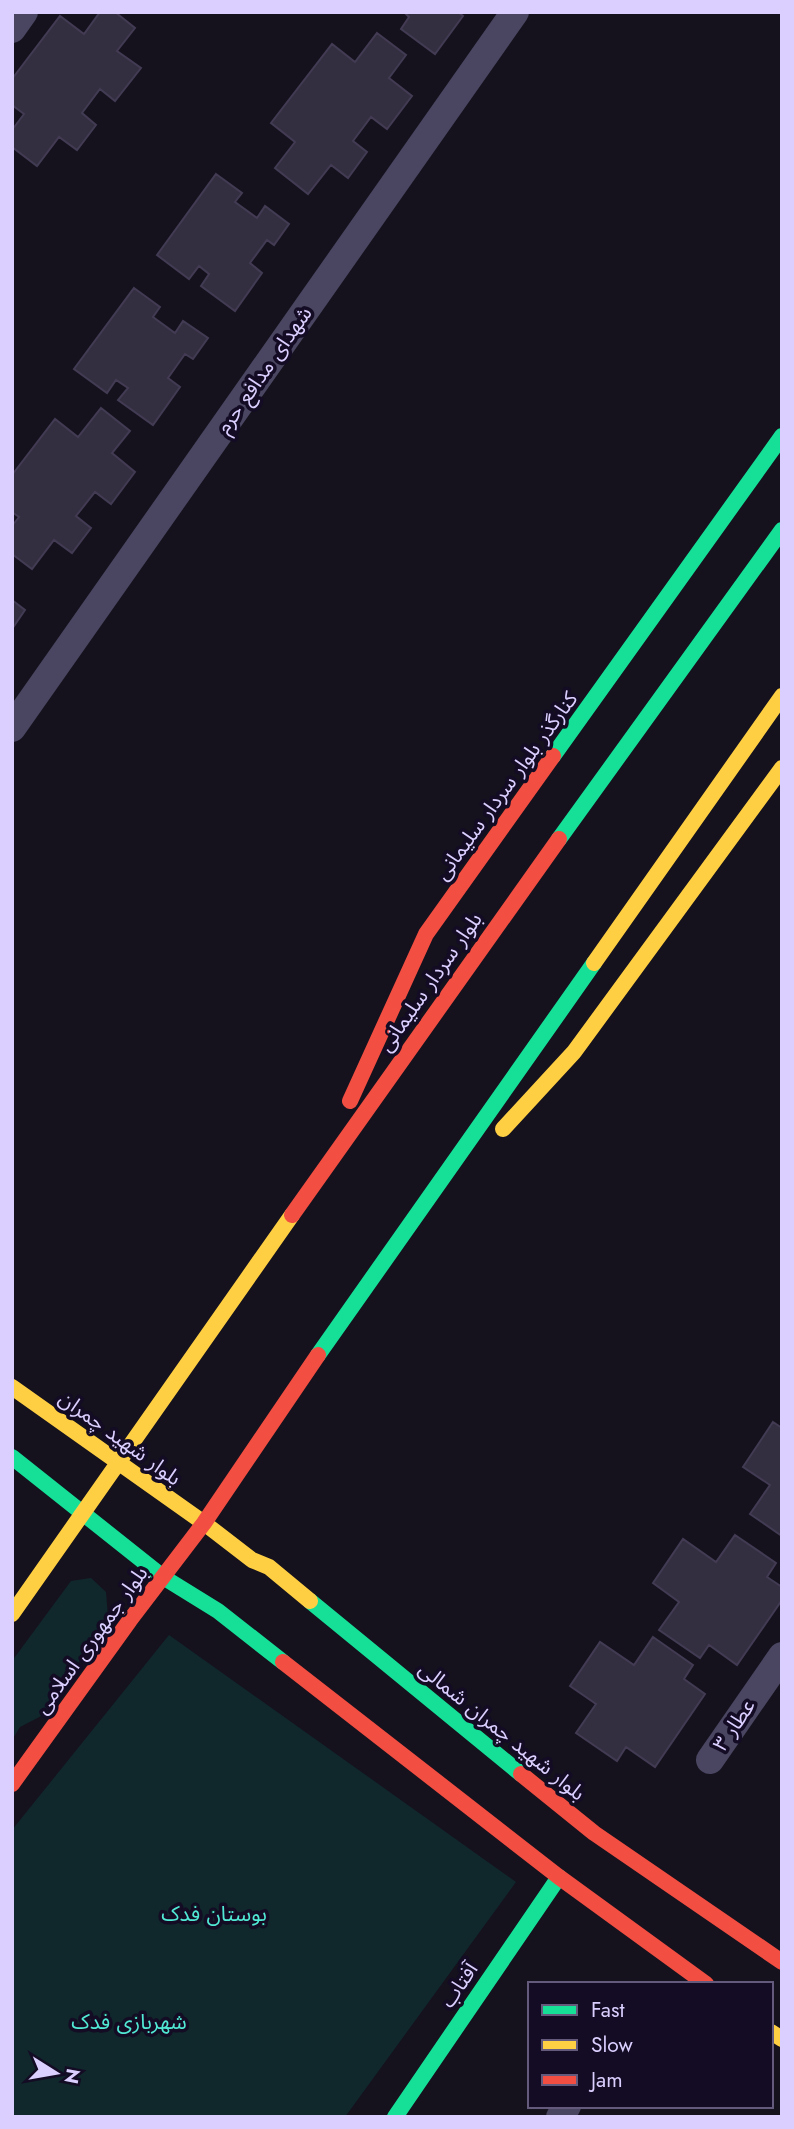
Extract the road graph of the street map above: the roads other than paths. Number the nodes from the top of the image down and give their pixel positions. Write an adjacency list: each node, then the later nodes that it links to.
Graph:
1 (24, 12): 3 (street)
2 (515, 12): 7 (street, شهدای مدافع حرم)
3 (12, 29)
4 (782, 436): 11 (main road, کنارگذر بلوار سردار سلیمانی)
5 (782, 530): 11 (main road, بلوار سردار سلیمانی)
6 (782, 696): 12 (main road)
7 (12, 728)
8 (782, 768): 9 (main road)
9 (492, 1140)
10 (474, 1160): 12 (main road)
11 (311, 1188): 15 (main road, بلوار سردار سلیمانی)
12 (402, 1239): 17 (main road)
13 (12, 1387): 15 (main road, بلوار شهید چمران)
14 (12, 1457): 16 (main road)
15 (119, 1464): 16 (main road); 17 (main road, بلوار شهید چمران)
16 (83, 1514): 18 (main road); 19 (main road)
17 (204, 1523): 18 (main road, بلوار جمهوری اسلامی); 24 (main road, بلوار شهید چمران شمالی)
18 (163, 1577): 22 (main road, بلوار جمهوری اسلامی); 23 (main road)
19 (12, 1614)
20 (782, 1656): 21 (street, عطار ۳)
21 (710, 1760)
22 (12, 1784)
23 (559, 1877): 25 (main road); 26 (main road, آفتاب)
24 (782, 1962)
25 (703, 1982)
26 (395, 2117)

